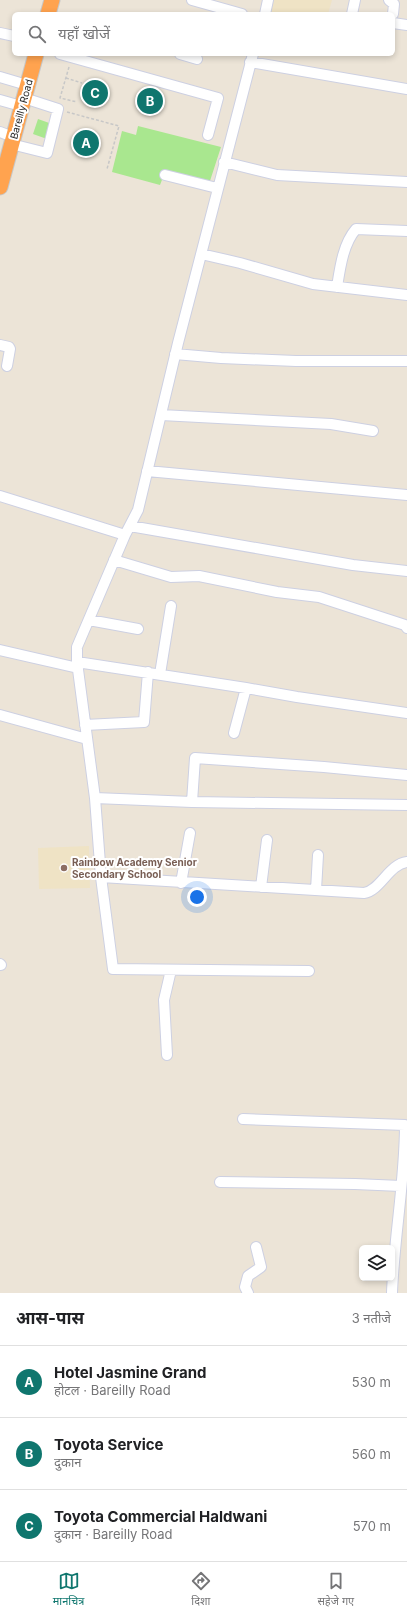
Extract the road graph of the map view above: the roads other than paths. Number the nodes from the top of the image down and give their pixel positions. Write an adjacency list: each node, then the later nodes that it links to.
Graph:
1 (52, 0): 6 (highway)
2 (192, 0): 7 (street)
3 (268, 0): 8 (street)
4 (355, 0): 9 (street)
5 (390, 0): 10 (street)
6 (49, 12)
7 (235, 12)
8 (265, 12)
9 (352, 12)
10 (393, 12)
11 (395, 23): 12 (street)
12 (407, 25)
13 (0, 33): 14 (street)
14 (12, 36)
15 (35, 56): 22 (highway, Bareilly Road)
16 (66, 56): 24 (street)
17 (187, 56): 19 (street)
18 (252, 58): 21 (street); 26 (street)
19 (197, 59)
20 (0, 77): 22 (street)
21 (407, 89)
22 (24, 96): 23 (street); 25 (highway, Bareilly Road); 25 (street)
23 (0, 100)
24 (208, 134)
25 (8, 138): 29 (highway, Bareilly Road)
26 (224, 162): 28 (street); 30 (street)
27 (165, 175): 30 (street)
28 (407, 182)
29 (0, 187)
30 (217, 188): 32 (street)
31 (407, 231): 33 (street)
32 (201, 254): 33 (street); 36 (street)
33 (336, 287): 34 (street)
34 (407, 295)
35 (0, 345): 38 (street)
36 (176, 354): 37 (street); 39 (street)
37 (407, 361)
38 (7, 366)
39 (161, 415): 40 (street); 41 (street)
40 (374, 431)
41 (147, 471): 42 (street); 44 (street)
42 (407, 495)
43 (0, 496): 44 (street)
44 (128, 531): 45 (street); 46 (street)
45 (114, 560): 48 (street); 49 (street)
46 (407, 571)
47 (171, 606): 54 (street)
48 (89, 620): 50 (street); 52 (street)
49 (407, 628)
50 (138, 629)
51 (0, 650): 52 (street)
52 (78, 665): 53 (street); 58 (street)
53 (148, 672): 54 (street); 58 (street)
54 (160, 674): 55 (street)
55 (246, 688): 56 (street); 59 (street)
56 (407, 713)
57 (0, 716): 60 (street)
58 (85, 725): 60 (street)
59 (234, 733)
60 (87, 739): 62 (street)
61 (407, 776): 63 (street)
62 (95, 798): 63 (street); 69 (street)
63 (192, 802): 64 (street)
64 (407, 805)
65 (190, 832): 70 (street)
66 (267, 840): 71 (street)
67 (318, 854): 72 (street)
68 (407, 862): 72 (street)
69 (101, 877): 70 (street); 73 (street)
70 (181, 882): 71 (street)
71 (261, 887): 72 (street)
72 (316, 890)
73 (171, 970): 74 (street); 75 (street)
74 (309, 971)
75 (167, 1055)
76 (243, 1119): 77 (street)
77 (406, 1121): 78 (street)
78 (406, 1157): 80 (street)
79 (220, 1182): 80 (street)
80 (401, 1186): 81 (street)
81 (403, 1199): 84 (street)
82 (256, 1247): 83 (street)
83 (248, 1293)
84 (392, 1293)

